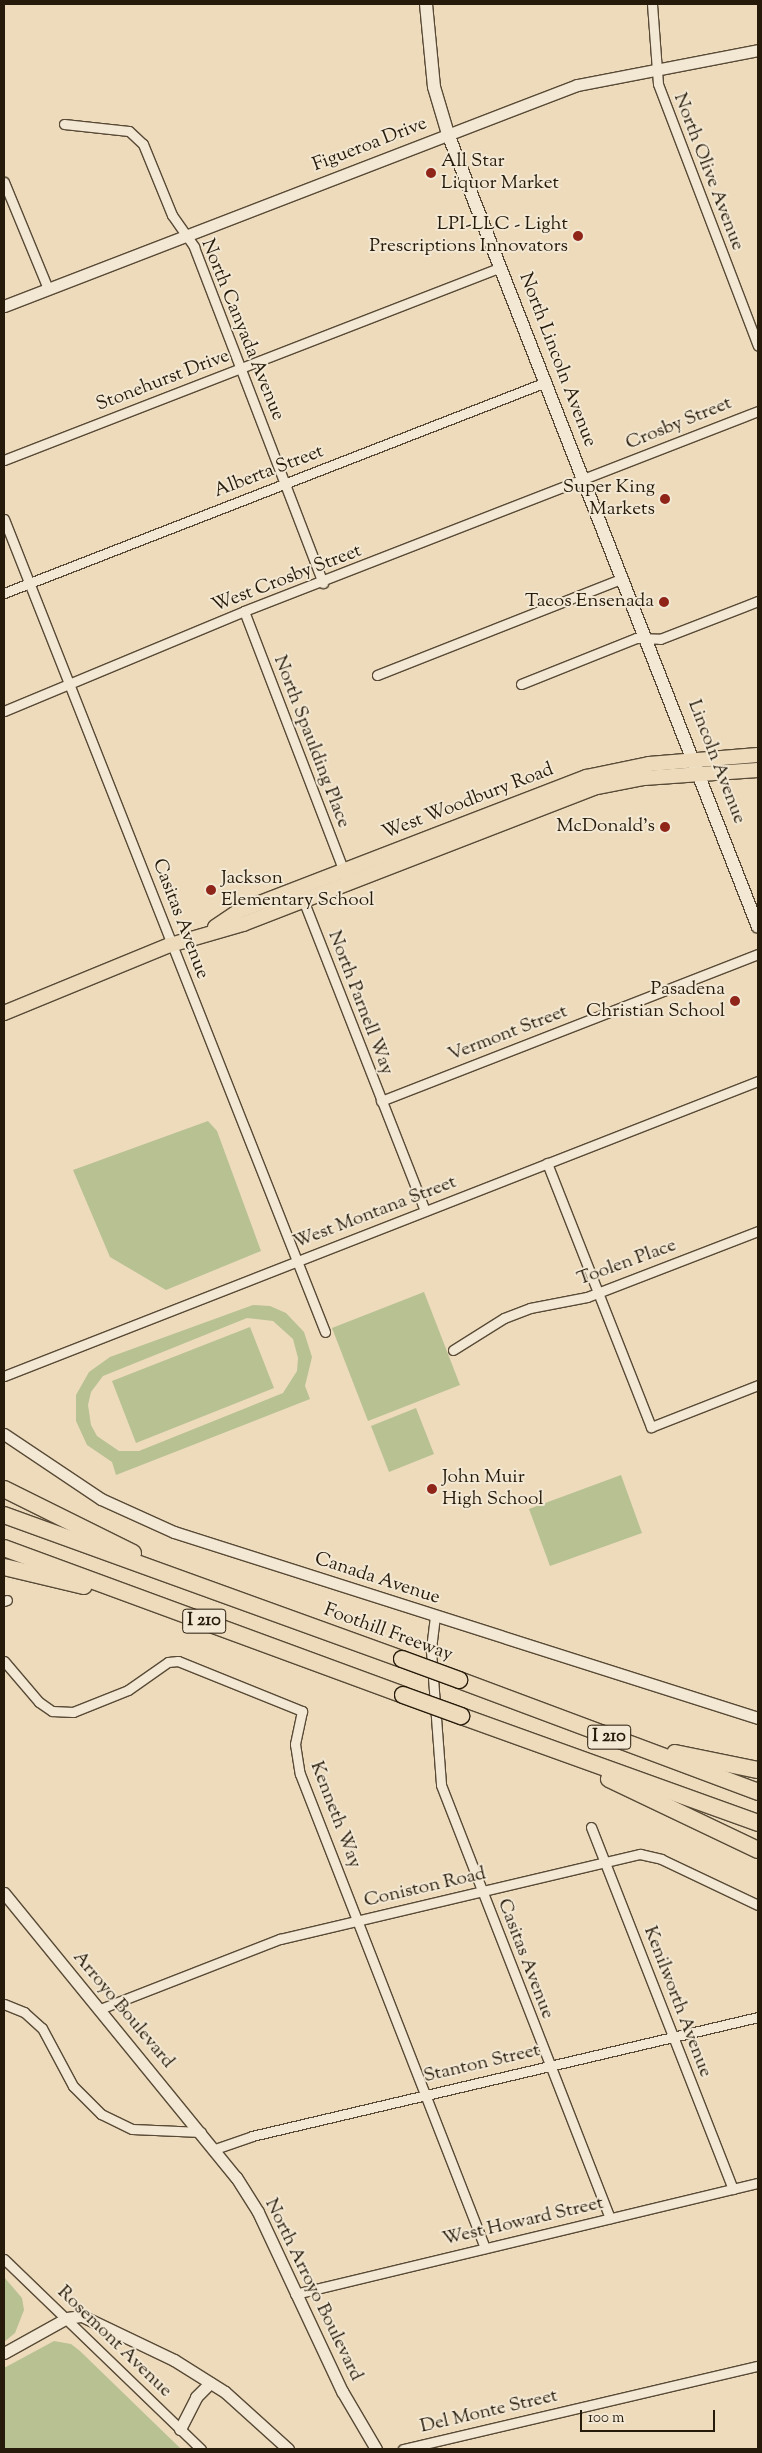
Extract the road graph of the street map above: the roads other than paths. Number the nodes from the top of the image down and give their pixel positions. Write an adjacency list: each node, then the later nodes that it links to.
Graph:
1 (426, 4): 6 (main road, North Lincoln Avenue)
2 (652, 4): 4 (street, North Olive Avenue)
3 (758, 50): 4 (street, Figueroa Drive)
4 (656, 68): 6 (street, Figueroa Drive); 12 (street, North Olive Avenue)
5 (64, 124): 8 (street, North Canyada Avenue)
6 (448, 134): 8 (street, Figueroa Drive); 9 (main road, North Lincoln Avenue)
7 (4, 182): 10 (street)
8 (185, 235): 10 (street, Figueroa Drive); 13 (street, North Canyada Avenue)
9 (501, 267): 13 (street, Stonehurst Drive); 14 (main road, North Lincoln Avenue)
10 (48, 289): 11 (street, Figueroa Drive)
11 (4, 306)
12 (758, 346)
13 (242, 368): 16 (street, Stonehurst Drive); 18 (street, North Canyada Avenue)
14 (546, 382): 17 (main road, North Lincoln Avenue); 18 (street, Alberta Street)
15 (758, 410): 17 (street, Crosby Street)
16 (4, 460)
17 (584, 480): 20 (main road, North Lincoln Avenue); 22 (street, West Crosby Street)
18 (285, 482): 21 (street, Alberta Street); 22 (street, North Canyada Avenue)
19 (4, 519): 21 (street, Casitas Avenue)
20 (623, 578): 26 (main road, North Lincoln Avenue); 27 (street)
21 (30, 583): 23 (street, Alberta Street); 28 (street, Casitas Avenue)
22 (323, 583): 25 (street, West Crosby Street)
23 (4, 593)
24 (758, 601): 26 (street)
25 (244, 612): 28 (street, West Crosby Street); 35 (street, North Spaulding Place)
26 (647, 640): 29 (street); 32 (main road, Lincoln Avenue)
27 (377, 675)
28 (69, 683): 30 (street, West Crosby Street); 38 (street, Casitas Avenue)
29 (521, 684)
30 (4, 711)
31 (758, 755): 32 (main road, West Woodbury Road)
32 (695, 760): 34 (main road, Lincoln Avenue); 35 (main road, West Woodbury Road)
33 (758, 770): 34 (main road, West Woodbury Road)
34 (700, 775): 35 (main road, West Woodbury Road); 37 (main road, Lincoln Avenue)
35 (347, 877): 36 (main road, West Woodbury Road)
36 (301, 895): 38 (main road, West Woodbury Road); 42 (street, North Parnell Way)
37 (758, 926)
38 (170, 946): 40 (main road, West Woodbury Road); 46 (street, Casitas Avenue)
39 (758, 954): 42 (street, Vermont Street)
40 (4, 1013)
41 (758, 1080): 43 (street, West Montana Street)
42 (381, 1101): 44 (street, North Parnell Way)
43 (547, 1162): 44 (street, West Montana Street); 47 (street)
44 (425, 1211): 46 (street, West Montana Street)
45 (758, 1231): 47 (street, Toolen Place)
46 (295, 1262): 48 (street, Casitas Avenue); 50 (street, West Montana Street)
47 (598, 1292): 49 (street, Toolen Place); 51 (street)
48 (325, 1332)
49 (453, 1350)
50 (4, 1376)
51 (758, 1386)
52 (4, 1434): 59 (street, Canada Avenue)
53 (4, 1489): 57 (highway)
54 (4, 1515): 57 (highway, Foothill Freeway / I 210)
55 (4, 1548): 58 (highway, I 210)
56 (4, 1567): 58 (highway)
57 (195, 1585): 62 (highway, Foothill Freeway / I 210, bridge)
58 (164, 1606): 63 (highway, I 210, bridge)
59 (436, 1616): 61 (street, Canada Avenue); 70 (street, Casitas Avenue)
60 (4, 1661): 73 (street, Kenneth Way)
61 (758, 1718)
62 (622, 1742): 64 (highway); 65 (highway, Foothill Freeway / I 210)
63 (546, 1748): 66 (highway, I 210); 68 (highway)
64 (758, 1770)
65 (758, 1792)
66 (758, 1823)
67 (592, 1827): 69 (street, Kenilworth Avenue)
68 (758, 1850)
69 (606, 1864): 70 (street, Coniston Road); 72 (street, Coniston Road); 77 (street, Kenilworth Avenue)
70 (481, 1891): 73 (street, Coniston Road); 78 (street, Casitas Avenue)
71 (4, 1893): 75 (street, Arroyo Boulevard)
72 (758, 1905)
73 (358, 1920): 75 (street, Coniston Road); 79 (street, Kenneth Way)
74 (4, 2004): 80 (street)
75 (100, 2009): 80 (street, Arroyo Boulevard)
76 (758, 2017): 77 (street, Stanton Street)
77 (673, 2037): 78 (street, Stanton Street); 83 (street, Kenilworth Avenue)
78 (549, 2065): 79 (street, Stanton Street); 84 (street, Casitas Avenue)
79 (425, 2094): 81 (street, Stanton Street); 85 (street, Kenneth Way)
80 (202, 2132): 81 (street, Arroyo Boulevard)
81 (215, 2149): 87 (street, North Arroyo Boulevard)
82 (758, 2183): 83 (street, West Howard Street)
83 (733, 2189): 84 (street, West Howard Street)
84 (610, 2218): 85 (street, West Howard Street)
85 (485, 2248): 87 (street, West Howard Street)
86 (4, 2260): 88 (street, Rosemont Avenue)
87 (295, 2294): 95 (street, North Arroyo Boulevard)
88 (67, 2318): 89 (street); 91 (street); 92 (street, Rosemont Avenue)
89 (4, 2353)
90 (758, 2366): 96 (street, Del Monte Street)
91 (210, 2383): 92 (street); 94 (street)
92 (180, 2429): 93 (street, Rosemont Avenue)
93 (201, 2449)
94 (288, 2449)
95 (376, 2449)
96 (403, 2449)

